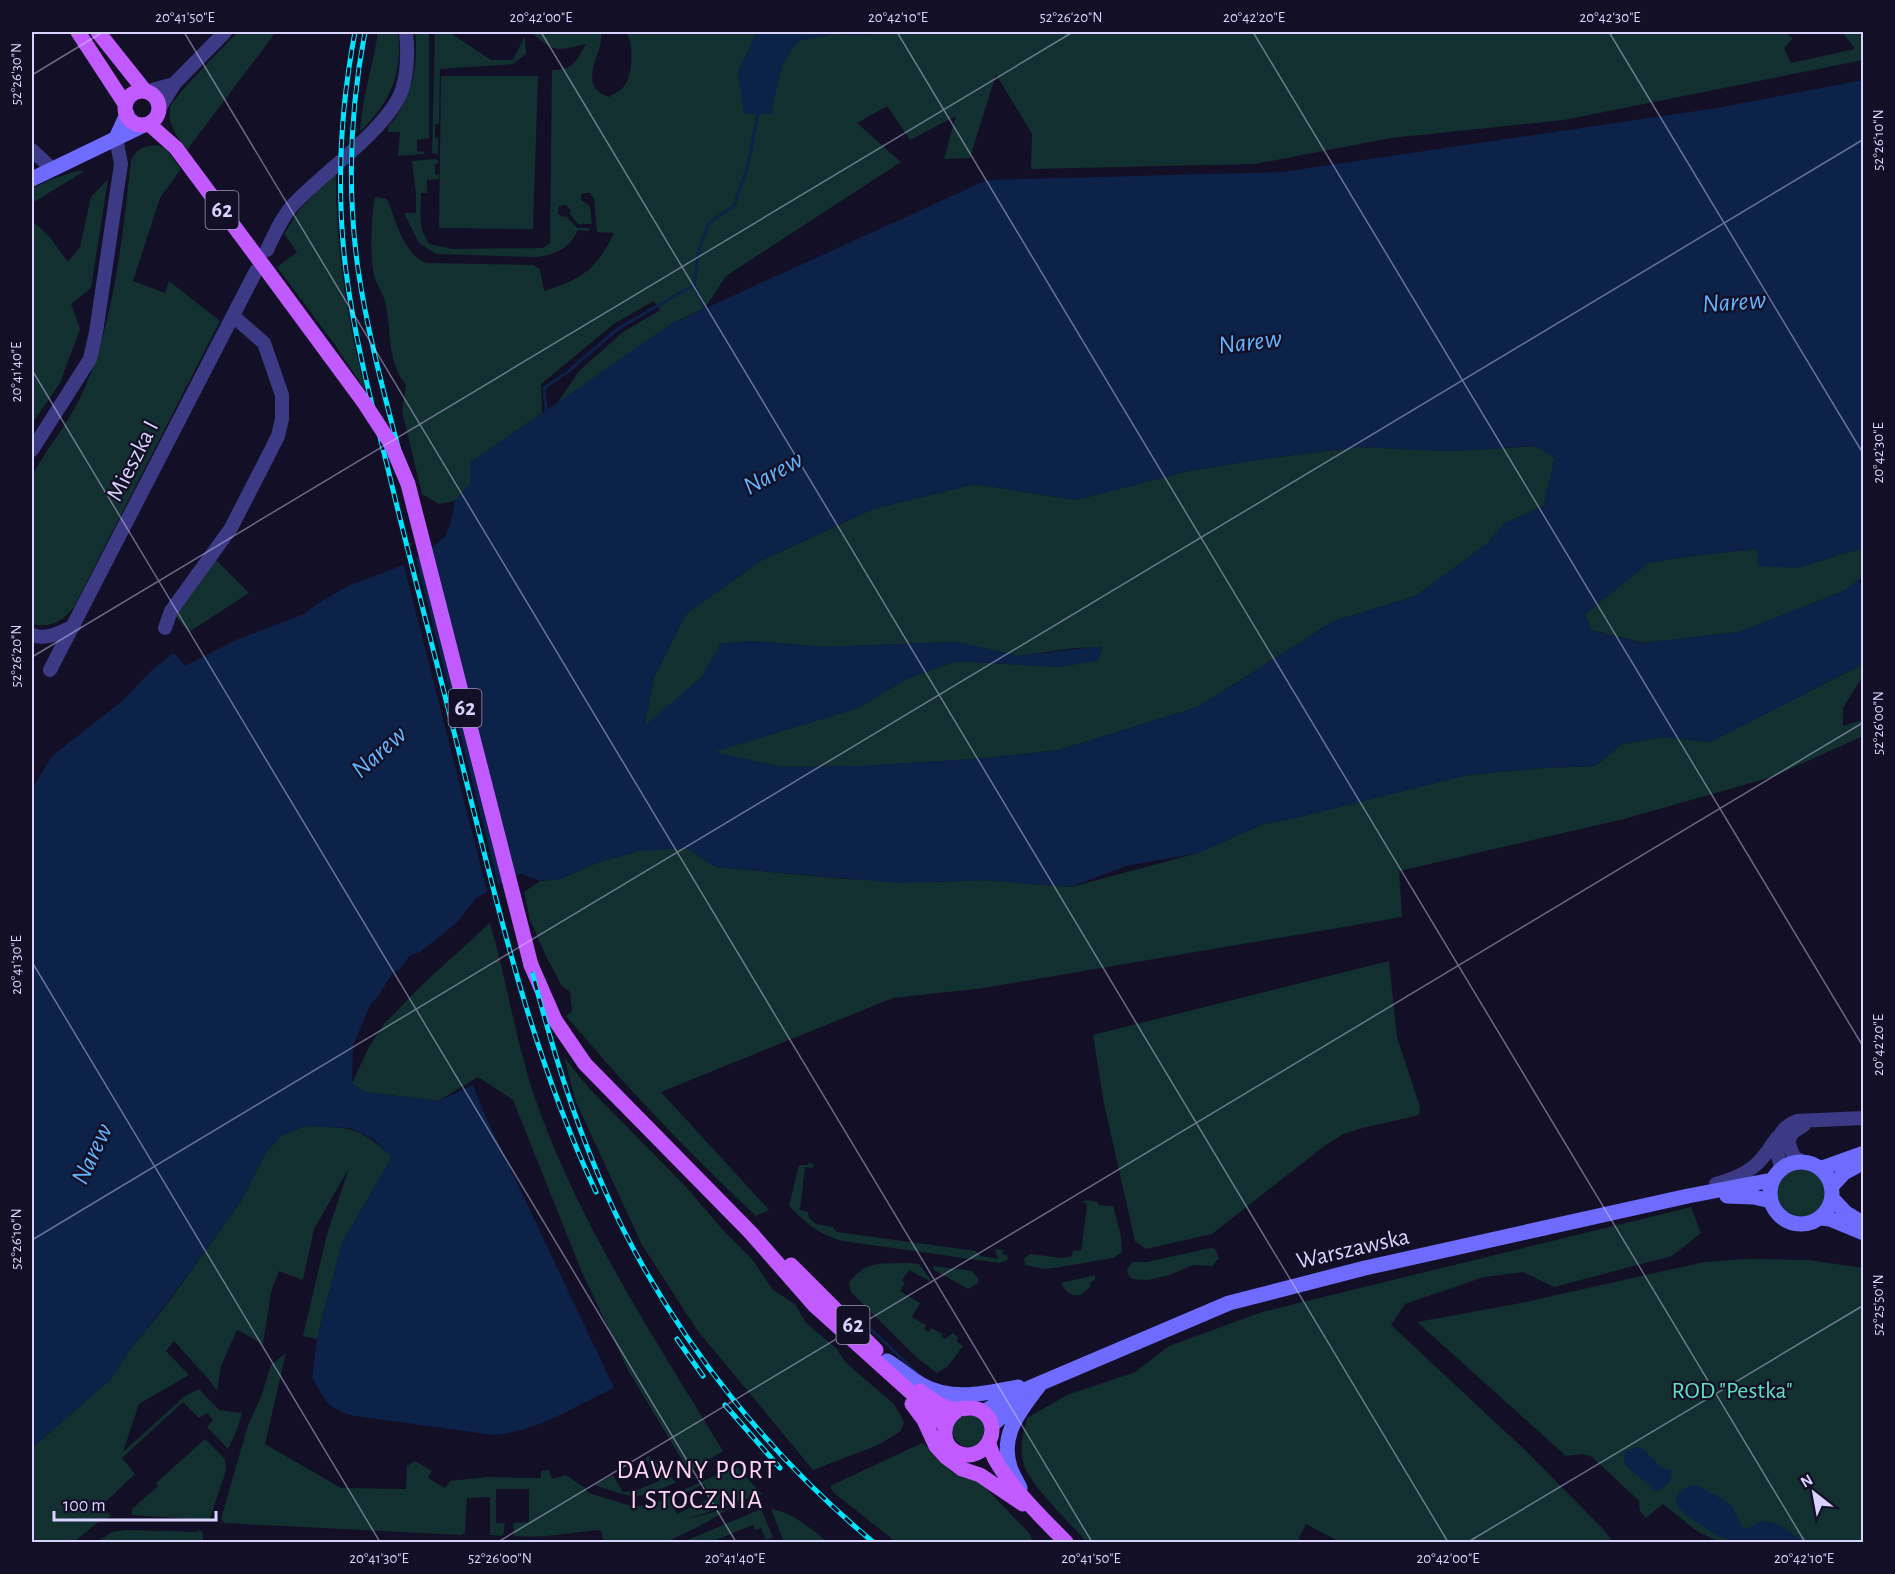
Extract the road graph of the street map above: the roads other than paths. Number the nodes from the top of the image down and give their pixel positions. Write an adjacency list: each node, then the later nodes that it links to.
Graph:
1 (78, 32): 7 (main road)
2 (98, 32): 6 (main road, 62)
3 (225, 32): 5 (street)
4 (406, 32): 13 (street)
5 (174, 84): 6 (street); 8 (street)
6 (147, 91): 7 (main road); 8 (main road, 62)
7 (126, 109): 8 (main road); 9 (main road)
8 (153, 117): 9 (main road); 14 (main road, 62, bridge)
9 (116, 138): 11 (main road); 16 (street)
10 (32, 150): 11 (street)
11 (52, 169): 12 (main road)
12 (32, 179)
13 (267, 250)
14 (262, 272): 15 (street, Mieszka I); 35 (main road, 62, bridge)
15 (233, 316): 17 (street, Mieszka I); 18 (street)
16 (32, 450)
17 (74, 626): 19 (street); 20 (street, Mieszka I)
18 (165, 628)
19 (32, 635)
20 (50, 670)
21 (1863, 1118): 22 (street)
22 (1811, 1122): 23 (street); 25 (street)
23 (1778, 1137): 27 (street); 31 (street)
24 (1863, 1153): 28 (main road)
25 (1801, 1161): 27 (main road); 28 (main road)
26 (1863, 1162): 30 (main road)
27 (1782, 1168): 29 (main road)
28 (1822, 1168): 30 (main road)
29 (1772, 1180): 31 (main road, Warszawska); 32 (main road)
30 (1832, 1192): 33 (main road); 34 (main road)
31 (1688, 1196): 32 (main road, Warszawska); 38 (main road, Warszawska)
32 (1771, 1202): 33 (main road)
33 (1820, 1218): 36 (main road)
34 (1863, 1224)
35 (751, 1233): 37 (main road, 62); 39 (main road, 62)
36 (1863, 1233)
37 (887, 1361): 38 (main road); 40 (main road, 62)
38 (1041, 1383): 41 (main road, Warszawska); 42 (main road, Warszawska); 46 (main road)
39 (899, 1384): 43 (main road, 62); 46 (main road, 62)
40 (958, 1410): 41 (main road, 62); 43 (main road)
41 (981, 1411): 42 (main road)
42 (992, 1425): 44 (main road)
43 (945, 1427): 45 (main road, 62)
44 (989, 1443): 45 (main road); 46 (main road, 62)
45 (974, 1454): 46 (main road, 62)
46 (1023, 1500): 47 (main road, 62)
47 (1066, 1542)

